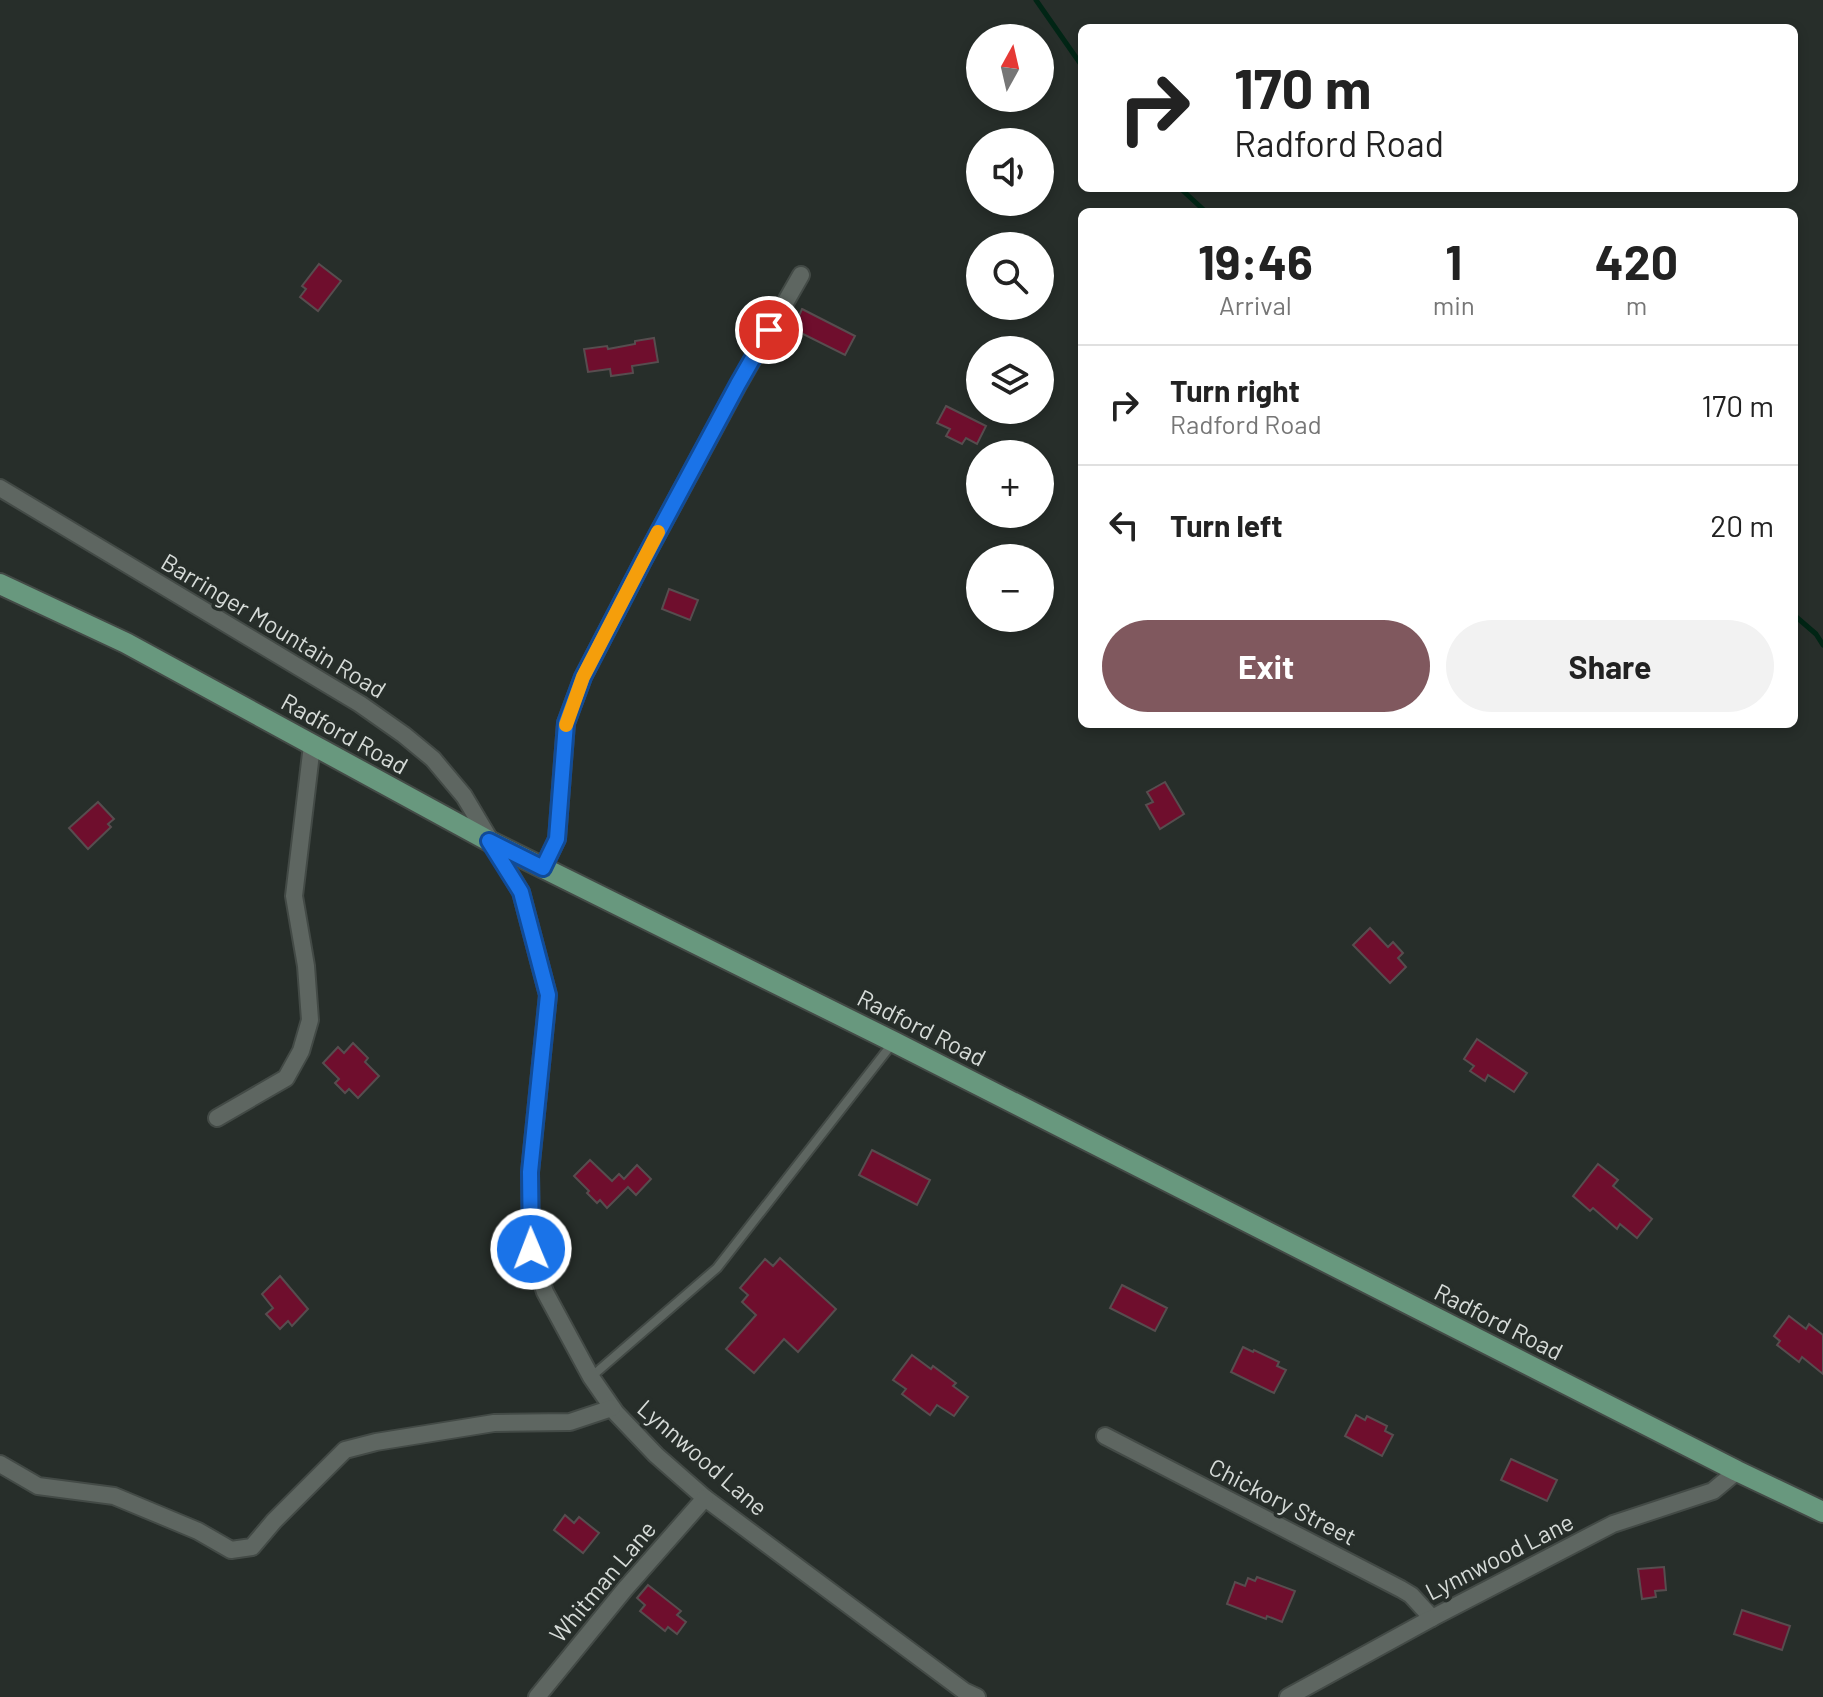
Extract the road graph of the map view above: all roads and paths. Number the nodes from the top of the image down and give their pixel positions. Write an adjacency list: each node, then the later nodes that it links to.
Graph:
1 (801, 275): 6 (street)
2 (0, 488): 5 (street, Barringer Mountain Road)
3 (0, 584): 4 (main road, Radford Road)
4 (312, 745): 5 (main road, Radford Road); 8 (street)
5 (489, 841): 6 (main road, Radford Road); 9 (street, Lynnwood Lane)
6 (543, 868): 7 (main road, Radford Road)
7 (894, 1042): 9 (lane); 13 (main road, Radford Road)
8 (217, 1118)
9 (591, 1377): 10 (street, Lynnwood Lane)
10 (612, 1408): 12 (street); 14 (street, Lynnwood Lane)
11 (1105, 1436): 16 (street, Chickory Street)
12 (0, 1464)
13 (1737, 1471): 15 (main road, Radford Road); 16 (street, Lynnwood Lane)
14 (705, 1498): 17 (street, Whitman Lane); 18 (street, Lynnwood Lane)
15 (1823, 1512)
16 (1432, 1618): 19 (street, Lynnwood Lane)
17 (537, 1697)
18 (977, 1697)
19 (1288, 1697)

